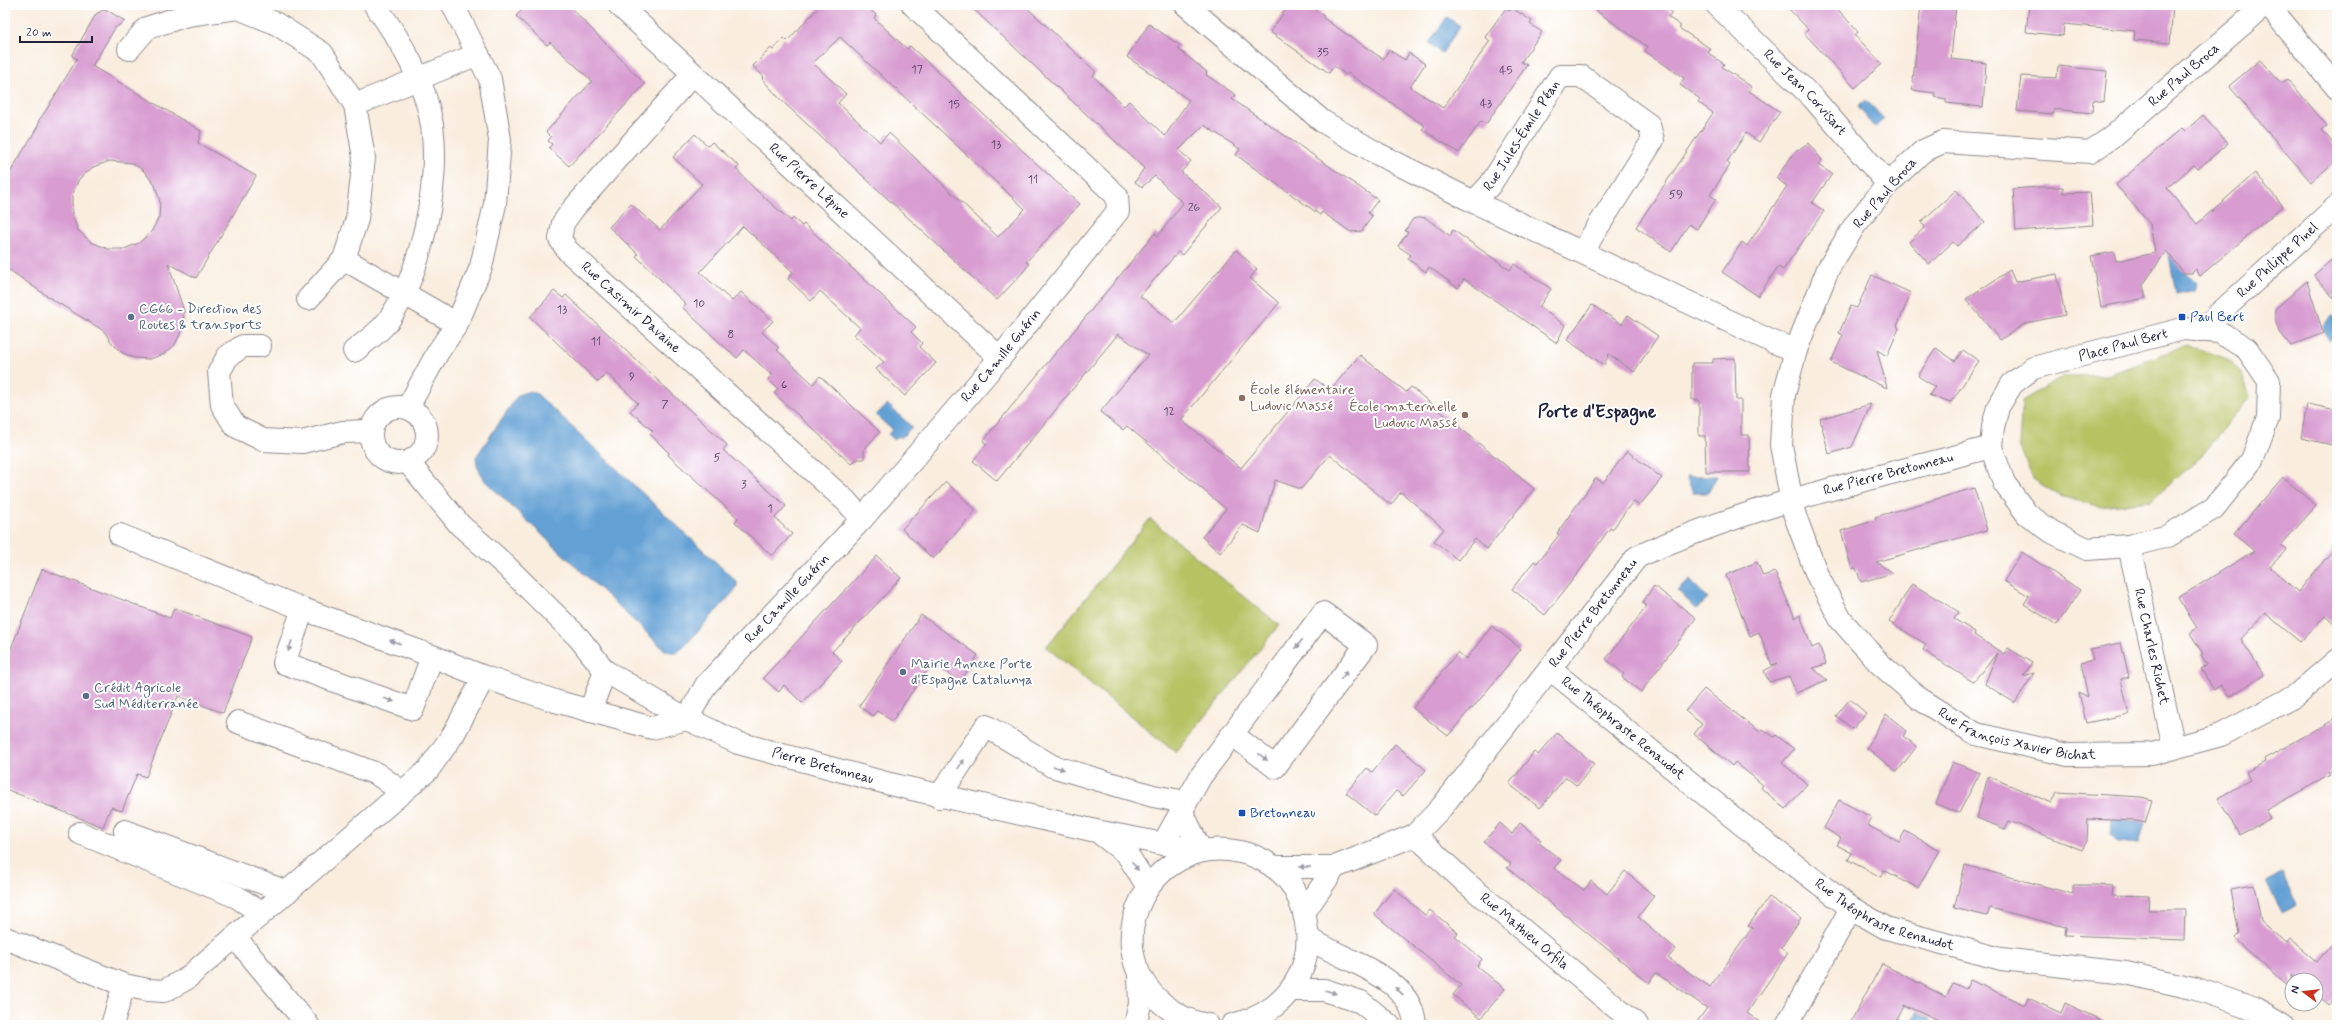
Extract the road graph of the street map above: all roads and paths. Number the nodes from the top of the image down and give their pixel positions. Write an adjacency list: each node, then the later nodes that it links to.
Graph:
1 (375, 5): 12 (street)
2 (453, 5): 10 (street)
3 (619, 5): 11 (street, Rue Pierre Lépine)
4 (913, 5): 27 (street, Rue Camille Guérin)
5 (1186, 5): 16 (street, Rue Jules-Émile Péan)
6 (1717, 5): 15 (street, Rue Jean Corvisart)
7 (2267, 5): 13 (street); 15 (street, Rue Paul Broca)
8 (238, 7): 9 (street); 14 (street)
9 (129, 49)
10 (478, 54): 12 (street); 22 (street)
11 (693, 74): 27 (street, Rue Pierre Lépine); 33 (street, Rue Casimir Davaine)
12 (418, 80): 14 (street); 20 (street)
13 (2337, 88)
14 (355, 105): 19 (street)
15 (1888, 184): 25 (street, Rue Paul Broca)
16 (1474, 202): 18 (street, Rue Jules-Émile Péan); 18 (street, Rue Jules-Émile Péan)
17 (2337, 206): 23 (street, Rue Philippe Pinel)
18 (1584, 252): 25 (street, Rue Jules-Émile Péan)
19 (344, 259): 20 (street); 21 (street)
20 (404, 295): 22 (street); 26 (street)
21 (308, 299)
22 (457, 324): 28 (street)
23 (2200, 331): 30 (street, Place Paul Bert); 35 (street, Place Paul Bert)
24 (260, 346): 29 (street)
25 (1796, 350): 32 (street, Rue Paul Broca)
26 (354, 351)
27 (1000, 358): 33 (street, Rue Camille Guérin)
28 (408, 407): 29 (street); 31 (street)
29 (370, 431): 31 (street)
30 (1991, 447): 32 (street, Rue Pierre Bretonneau); 35 (street, Place Paul Bert)
31 (408, 462): 40 (street, Pierre Bretonneau)
32 (1791, 500): 39 (street, Rue Pierre Bretonneau); 46 (street, Rue François Xavier Bichat)
33 (862, 519): 43 (street, Rue Camille Guérin)
34 (120, 535): 36 (street)
35 (2129, 546): 46 (street, Rue Charles Richet)
36 (303, 609): 37 (street, one-way to 36); 37 (street, one-way to 37)
37 (432, 656): 41 (street)
38 (2337, 660): 46 (street, Rue François Xavier Bichat)
39 (1550, 669): 53 (street, Rue Pierre Bretonneau); 60 (street, Rue Théophraste Renaudot)
40 (605, 671): 42 (street); 43 (street, Pierre Bretonneau)
41 (484, 677): 42 (street); 47 (street)
42 (590, 711): 43 (street)
43 (687, 719): 48 (street, Pierre Bretonneau)
44 (238, 722): 47 (street)
45 (1232, 734): 45 (street, one-way to 45); 49 (street)
46 (2174, 747)
47 (402, 792): 59 (street)
48 (939, 797): 49 (street, one-way to 49); 51 (street, Pierre Bretonneau)
49 (1184, 807): 54 (street); 55 (street)
50 (125, 831): 59 (street)
51 (1096, 831): 54 (street, Pierre Bretonneau); 58 (street, Pierre Bretonneau, one-way to 58)
52 (80, 832): 62 (street)
53 (1415, 836): 57 (street, Rue Pierre Bretonneau); 76 (street, Rue Mathieu Orfila)
54 (1163, 844): 55 (street, Pierre Bretonneau)
55 (1201, 851): 56 (street); 58 (street)
56 (1274, 867): 57 (street, Rue Pierre Bretonneau, one-way to 56); 61 (street)
57 (1335, 867): 61 (street)
58 (1148, 887): 66 (street)
59 (287, 892): 62 (street)
60 (1851, 908): 77 (street); 78 (street, Rue Théophraste Renaudot)
61 (1305, 911): 65 (street)
62 (261, 913): 63 (street)
63 (235, 937): 67 (street); 70 (street)
64 (5, 938): 67 (street)
65 (1309, 938): 68 (street); 75 (street, one-way to 65)
66 (1139, 974): 71 (street); 72 (street)
67 (124, 985): 69 (street)
68 (1292, 990): 73 (street); 74 (street, one-way to 74)
69 (112, 1025)
70 (308, 1025)
71 (1134, 1025)
72 (1198, 1025)
73 (1232, 1025)
74 (1389, 1025)
75 (1415, 1025)
76 (1637, 1025)
77 (1787, 1025)
78 (2283, 1025)

